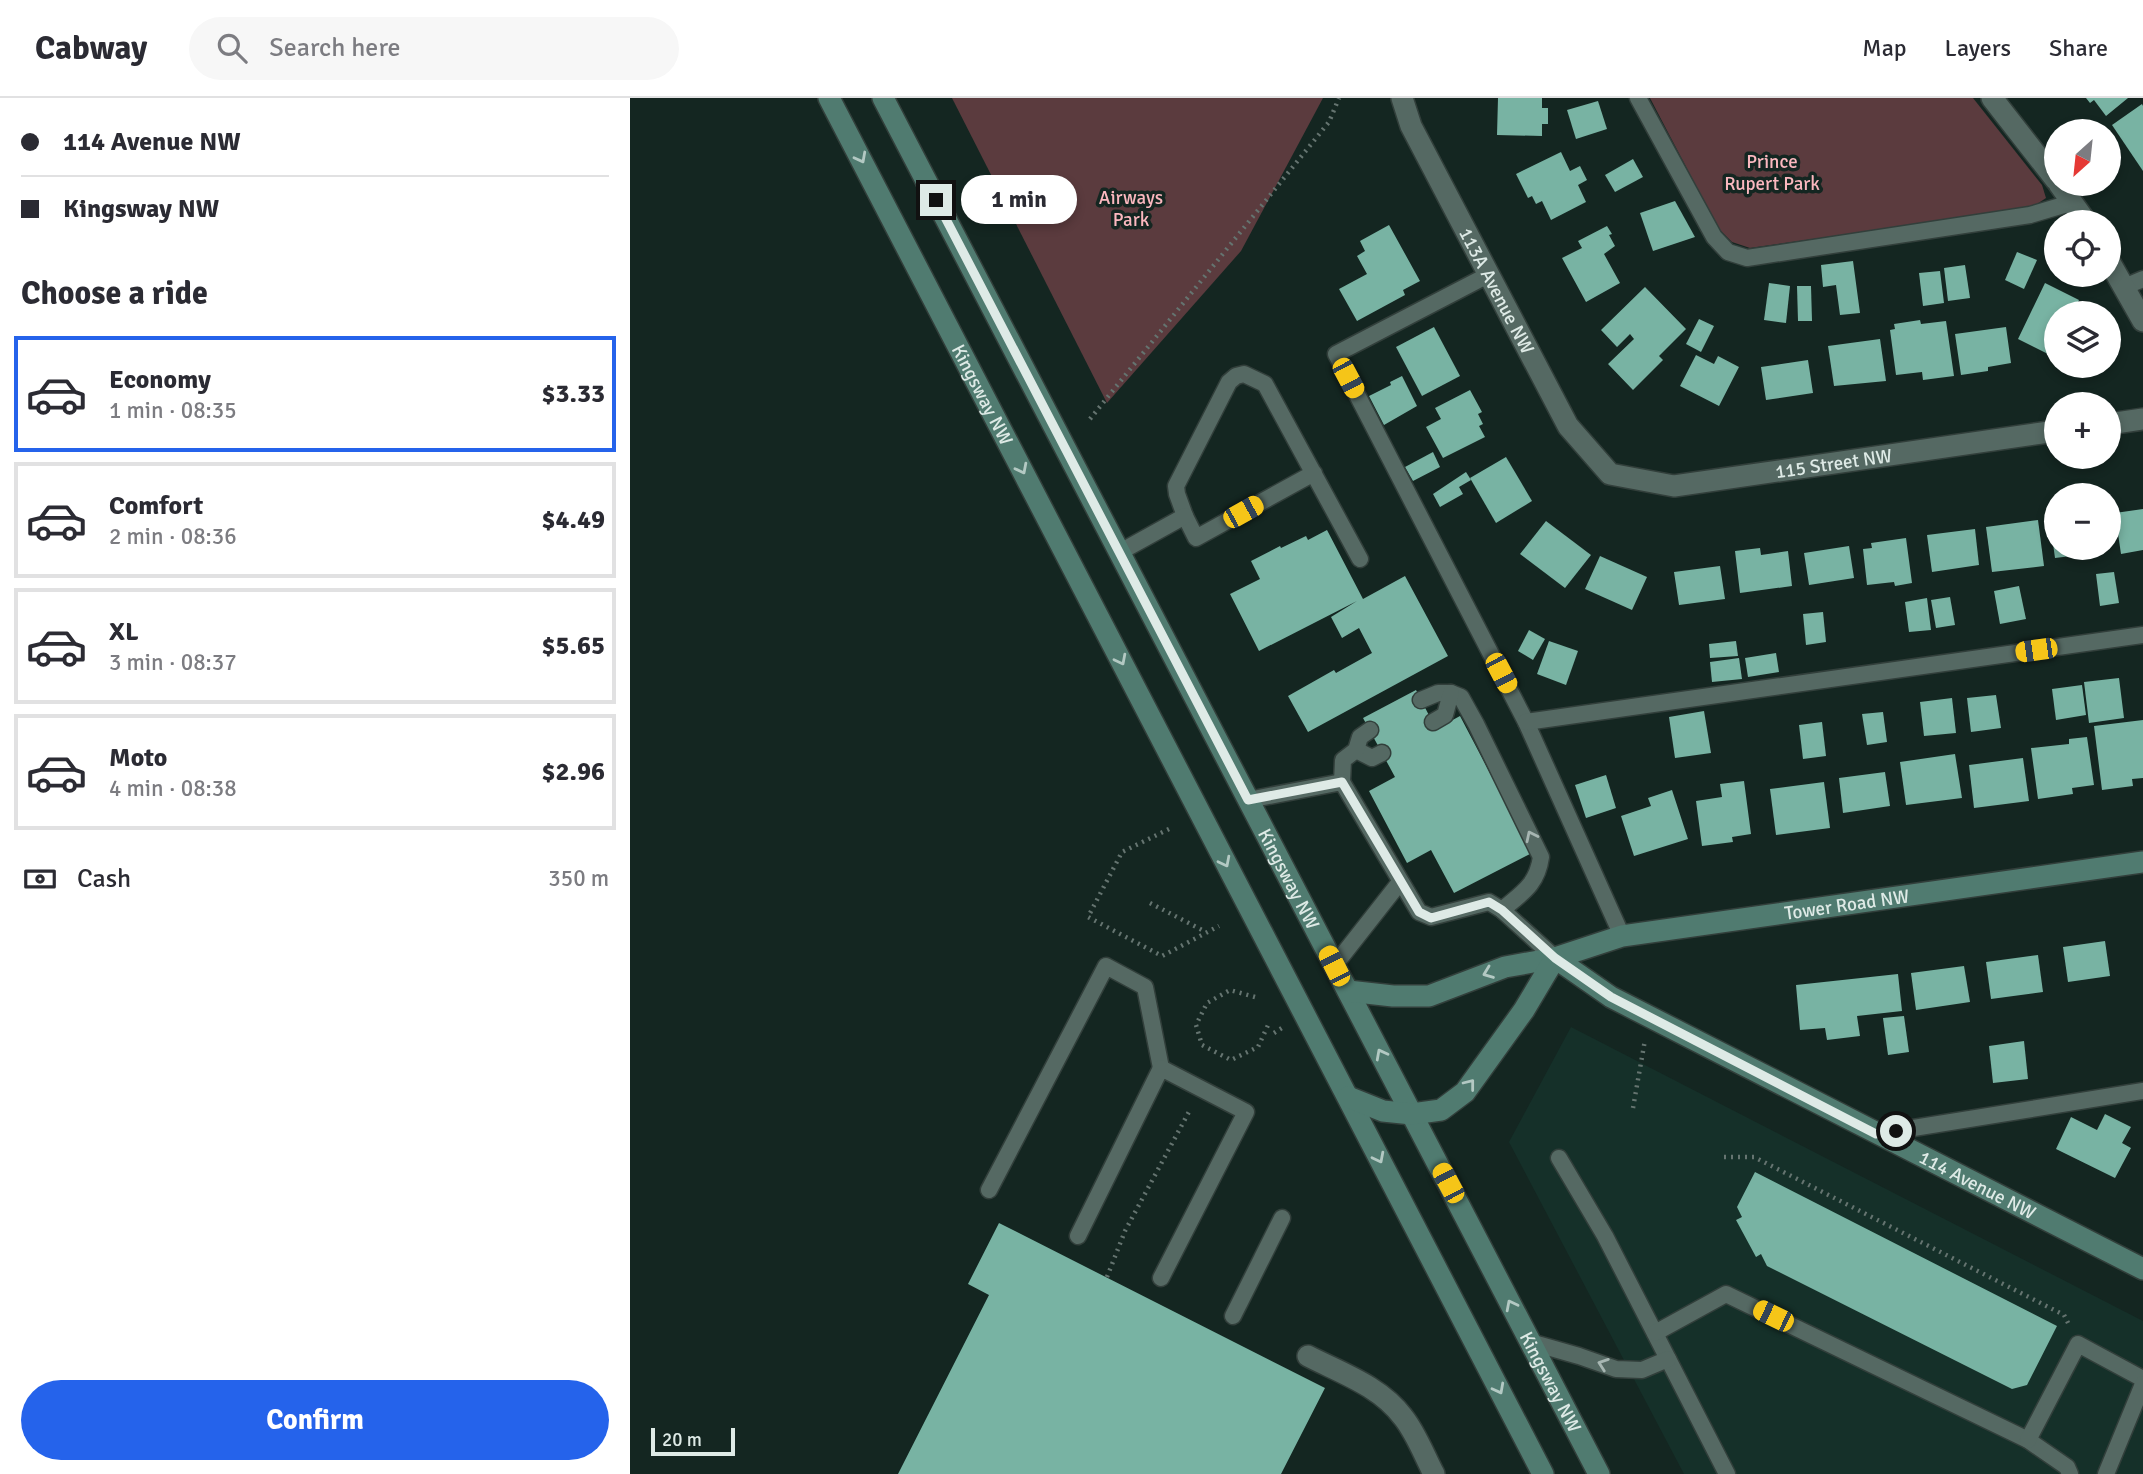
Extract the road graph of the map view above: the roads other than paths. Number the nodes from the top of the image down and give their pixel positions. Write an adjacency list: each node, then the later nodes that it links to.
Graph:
1 (829, 98): 40 (main road, Kingsway NW, one-way to 40)
2 (883, 98): 19 (main road, Kingsway NW)
3 (1402, 98): 10 (street, 113A Avenue NW)
4 (1638, 98): 8 (lane)
5 (1992, 98): 6 (street)
6 (2044, 164)
7 (2069, 196): 8 (street)
8 (2074, 202): 9 (street)
9 (2079, 210)
10 (1490, 274): 17 (street, 113A Avenue NW); 25 (lane)
11 (2134, 283): 12 (street)
12 (2143, 321)
13 (2143, 419): 14 (street)
14 (2121, 422)
15 (2044, 433): 17 (street, 115 Street NW)
16 (1314, 473): 18 (lane); 18 (lane); 20 (lane)
17 (1609, 474)
18 (1185, 516): 19 (lane)
19 (1120, 552): 30 (main road, Kingsway NW)
20 (1360, 559)
21 (2143, 635): 25 (lane)
22 (1451, 693): 23 (lane); 24 (lane); 33 (lane, one-way to 22)
23 (1421, 700)
24 (1433, 722)
25 (1526, 722): 34 (lane)
26 (1370, 730): 27 (lane)
27 (1356, 750): 28 (lane); 29 (lane)
28 (1382, 753)
29 (1342, 782): 30 (lane); 32 (lane)
30 (1248, 800): 36 (main road, Kingsway NW)
31 (2143, 862): 34 (main road, Tower Road NW)
32 (1400, 882): 33 (lane); 36 (lane)
33 (1502, 910): 35 (lane)
34 (1622, 936): 35 (main road, Tower Road NW)
35 (1555, 958): 37 (main road, Tower Road NW, one-way to 37); 41 (main road, one-way to 35); 42 (main road, 114 Avenue NW)
36 (1334, 966): 37 (main road, Kingsway NW)
37 (1348, 991): 41 (main road, Kingsway NW, one-way to 37)
38 (1161, 1068): 44 (lane); 46 (lane); 48 (lane)
39 (2143, 1091): 42 (lane)
40 (1348, 1097): 41 (main road); 58 (main road, Kingsway NW, one-way to 58)
41 (1412, 1114): 51 (main road, Kingsway NW, one-way to 41)
42 (1876, 1134): 47 (main road, 114 Avenue NW)
43 (1559, 1158): 50 (lane)
44 (989, 1190)
45 (1282, 1218): 49 (lane)
46 (1078, 1236)
47 (2143, 1269)
48 (1161, 1278)
49 (1233, 1316)
50 (1655, 1333): 53 (lane); 56 (lane)
51 (1530, 1342): 53 (lane, one-way to 51); 59 (main road, Kingsway NW)
52 (1308, 1356): 57 (street)
53 (1668, 1359): 60 (lane)
54 (2143, 1379): 56 (lane)
55 (2143, 1384): 62 (lane)
56 (2028, 1440): 61 (lane)
57 (1434, 1474)
58 (1543, 1474)
59 (1599, 1474)
60 (1727, 1474)
61 (2070, 1474)
62 (2106, 1474)

